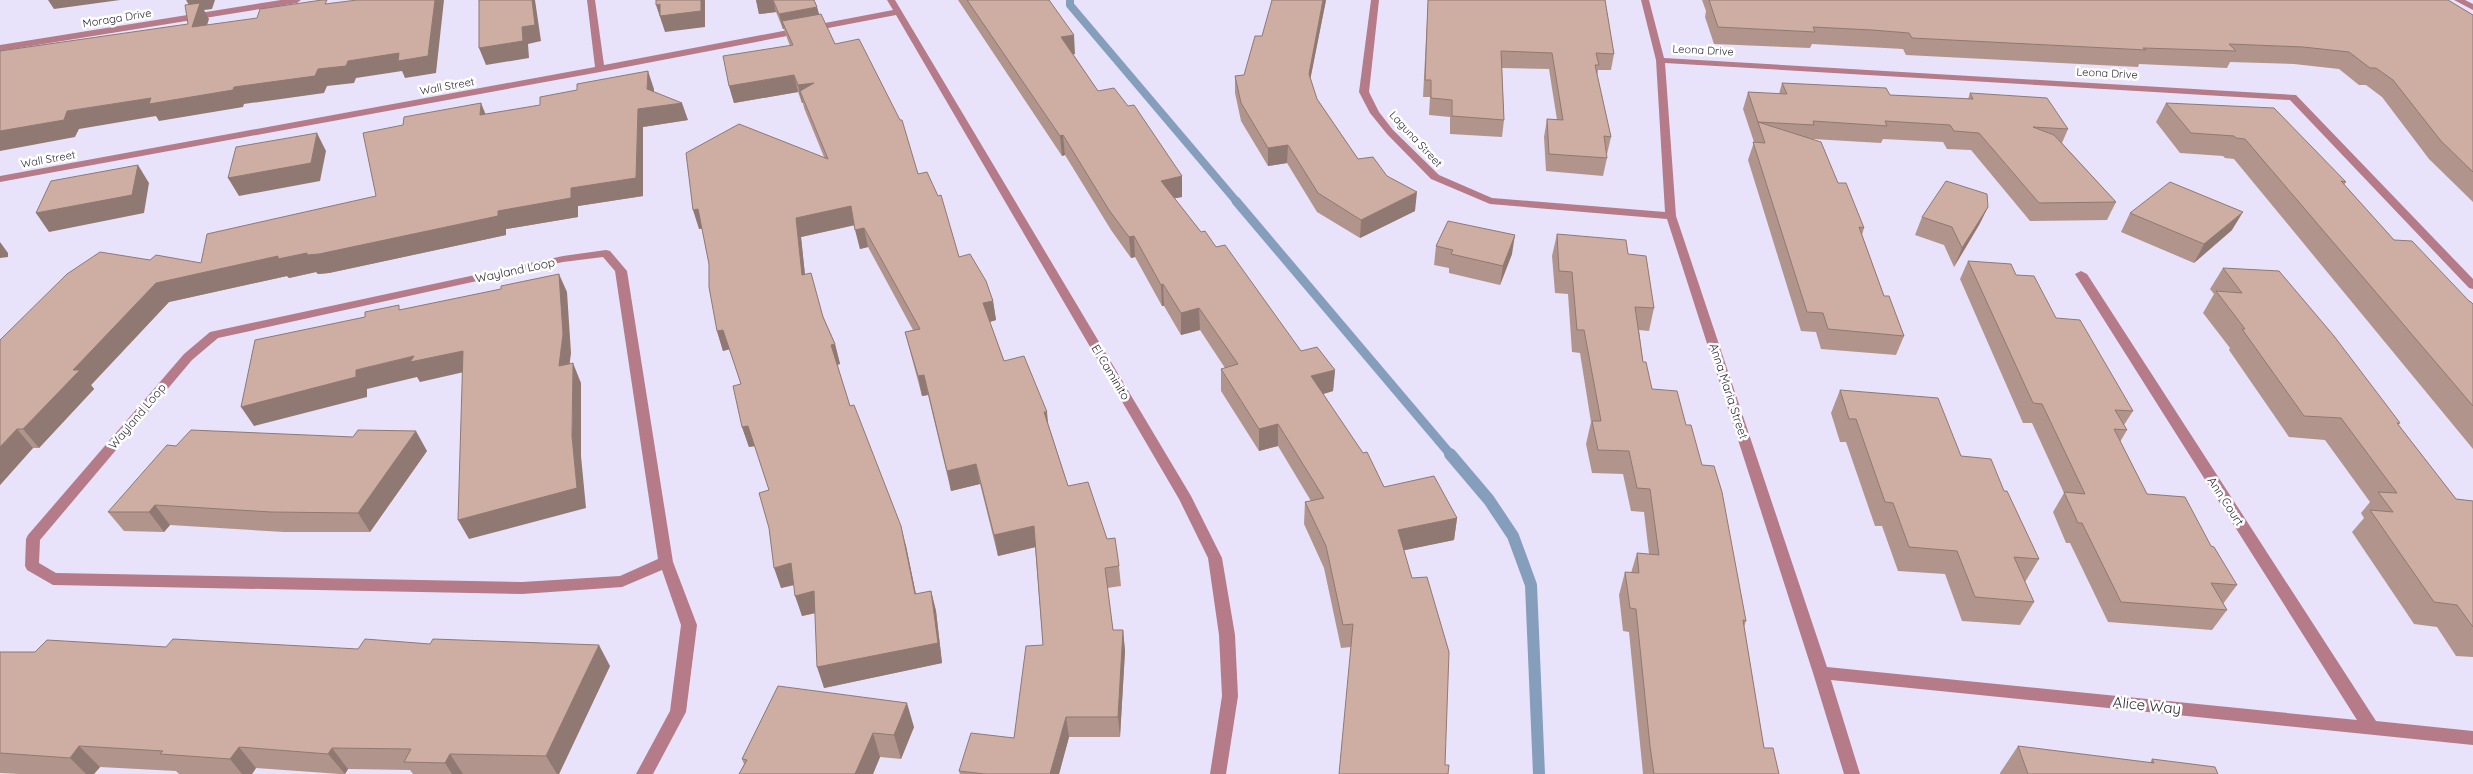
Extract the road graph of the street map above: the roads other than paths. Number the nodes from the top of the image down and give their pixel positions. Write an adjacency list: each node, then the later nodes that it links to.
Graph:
1 (294, 0): 9 (street, Moraga Drive)
2 (591, 0): 11 (street)
3 (891, 0): 8 (street, El Caminito)
4 (1375, 0): 13 (street, Laguna Street)
5 (1645, 0): 10 (street, Anna Maria Street)
6 (2458, 0): 7 (street)
7 (2473, 7)
8 (897, 12): 11 (street, Wall Street); 21 (street, El Caminito)
9 (0, 48)
10 (1660, 60): 13 (street, Anna Maria Street); 15 (street, Leona Drive)
11 (600, 69): 12 (street, Wall Street)
12 (0, 180)
13 (1671, 216): 17 (street, Anna Maria Street)
14 (2081, 274): 18 (street, Ann Court)
15 (2473, 286)
16 (666, 562): 16 (street, Wayland Loop); 20 (street, Wayland Loop)
17 (1821, 673): 18 (street, Alice Way); 22 (street, Anna Maria Street)
18 (2371, 728): 19 (street, Alice Way)
19 (2473, 738)
20 (644, 774)
21 (1218, 774)
22 (1852, 774)

